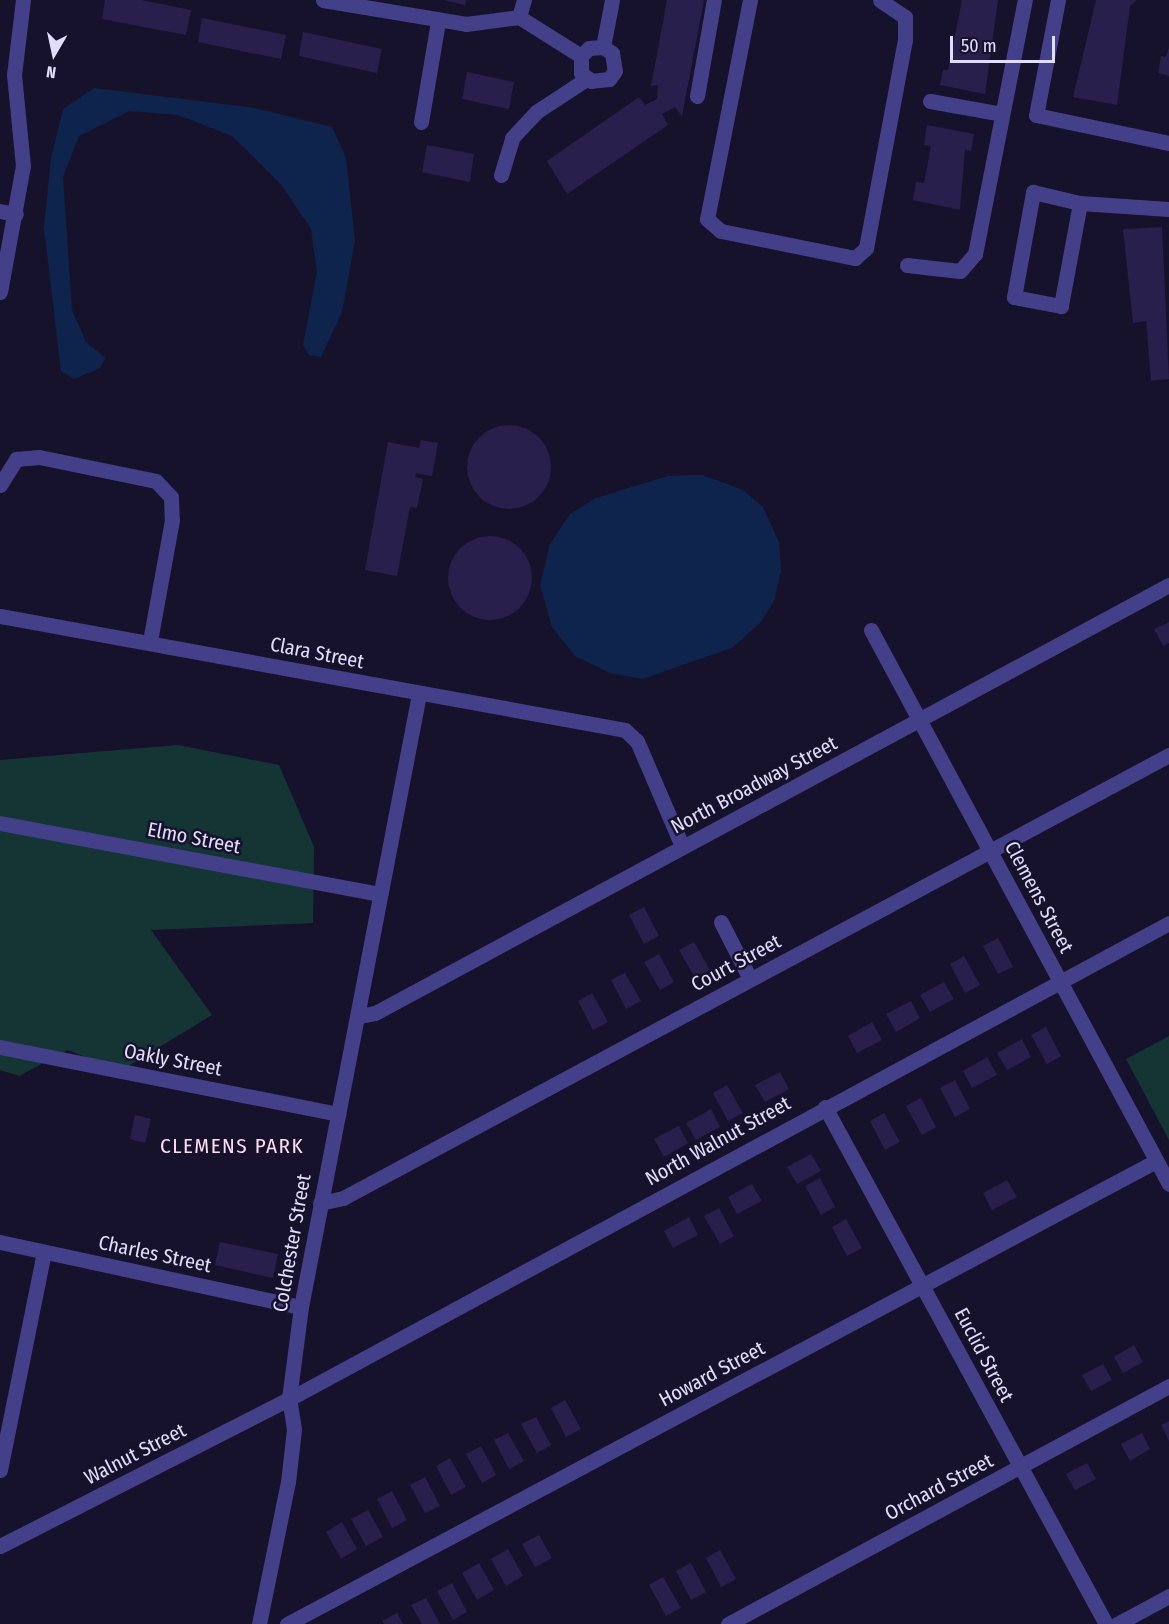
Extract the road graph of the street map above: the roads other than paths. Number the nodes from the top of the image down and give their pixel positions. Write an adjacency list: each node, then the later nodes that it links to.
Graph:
1 (23, 0): 25 (street)
2 (323, 0): 10 (street)
3 (524, 0): 11 (street)
4 (612, 0): 13 (street)
5 (714, 0): 16 (street)
6 (750, 0): 7 (street)
7 (880, 0)
8 (1025, 0): 18 (street)
9 (1058, 0): 20 (street)
10 (347, 2): 12 (street)
11 (519, 18): 12 (street); 14 (street)
12 (438, 22): 19 (street)
13 (603, 47): 14 (street); 15 (street)
14 (581, 56): 15 (street)
15 (588, 78): 21 (street)
16 (697, 96)
17 (930, 101): 18 (street)
18 (1002, 114): 26 (street)
19 (421, 122)
20 (1169, 143)
21 (501, 175)
22 (1080, 203): 22 (street); 23 (street)
23 (1169, 208)
24 (0, 211): 25 (street)
25 (16, 214): 27 (street)
26 (907, 265)
27 (0, 292)
28 (0, 485): 32 (street)
29 (1169, 585): 34 (street, North Broadway Street)
30 (0, 616): 32 (street, Clara Street)
31 (871, 630): 34 (street, Clemens Street)
32 (150, 641): 33 (street, Clara Street)
33 (419, 694): 37 (street, Clara Street); 39 (street, Colchester Street)
34 (920, 722): 37 (street, North Broadway Street); 38 (street, Clemens Street)
35 (1169, 755): 38 (street, Court Street)
36 (0, 823): 39 (street, Elmo Street)
37 (682, 846): 44 (street, North Broadway Street)
38 (991, 851): 42 (street, Court Street); 43 (street, Clemens Street)
39 (380, 894): 44 (street, Colchester Street)
40 (721, 922): 42 (street)
41 (1169, 923): 43 (street, North Walnut Street)
42 (750, 979): 50 (street, Court Street)
43 (1060, 982): 46 (street, North Walnut Street); 48 (street, Clemens Street)
44 (358, 1016): 47 (street, Colchester Street)
45 (0, 1047): 47 (street, Oakly Street)
46 (825, 1107): 53 (street, Euclid Street); 56 (street, North Walnut Street)
47 (338, 1114): 50 (street, Colchester Street)
48 (1156, 1161): 49 (street, Clemens Street); 53 (street, Howard Street)
49 (1169, 1184)
50 (321, 1203): 54 (street, Colchester Street)
51 (0, 1242): 52 (street, Charles Street)
52 (44, 1252): 54 (street, Charles Street); 58 (street)
53 (924, 1286): 57 (street, Euclid Street); 62 (street, Howard Street)
54 (301, 1307): 56 (street, Colchester Street)
55 (1169, 1386): 57 (street, Orchard Street)
56 (289, 1399): 59 (street, Walnut Street); 61 (street, Colchester Street)
57 (1020, 1467): 63 (street, Orchard Street); 64 (street, Euclid Street)
58 (0, 1470)
59 (0, 1546)
60 (1169, 1596): 65 (street)
61 (259, 1624)
62 (286, 1624)
63 (729, 1624)
64 (1106, 1624)
65 (1117, 1624)

